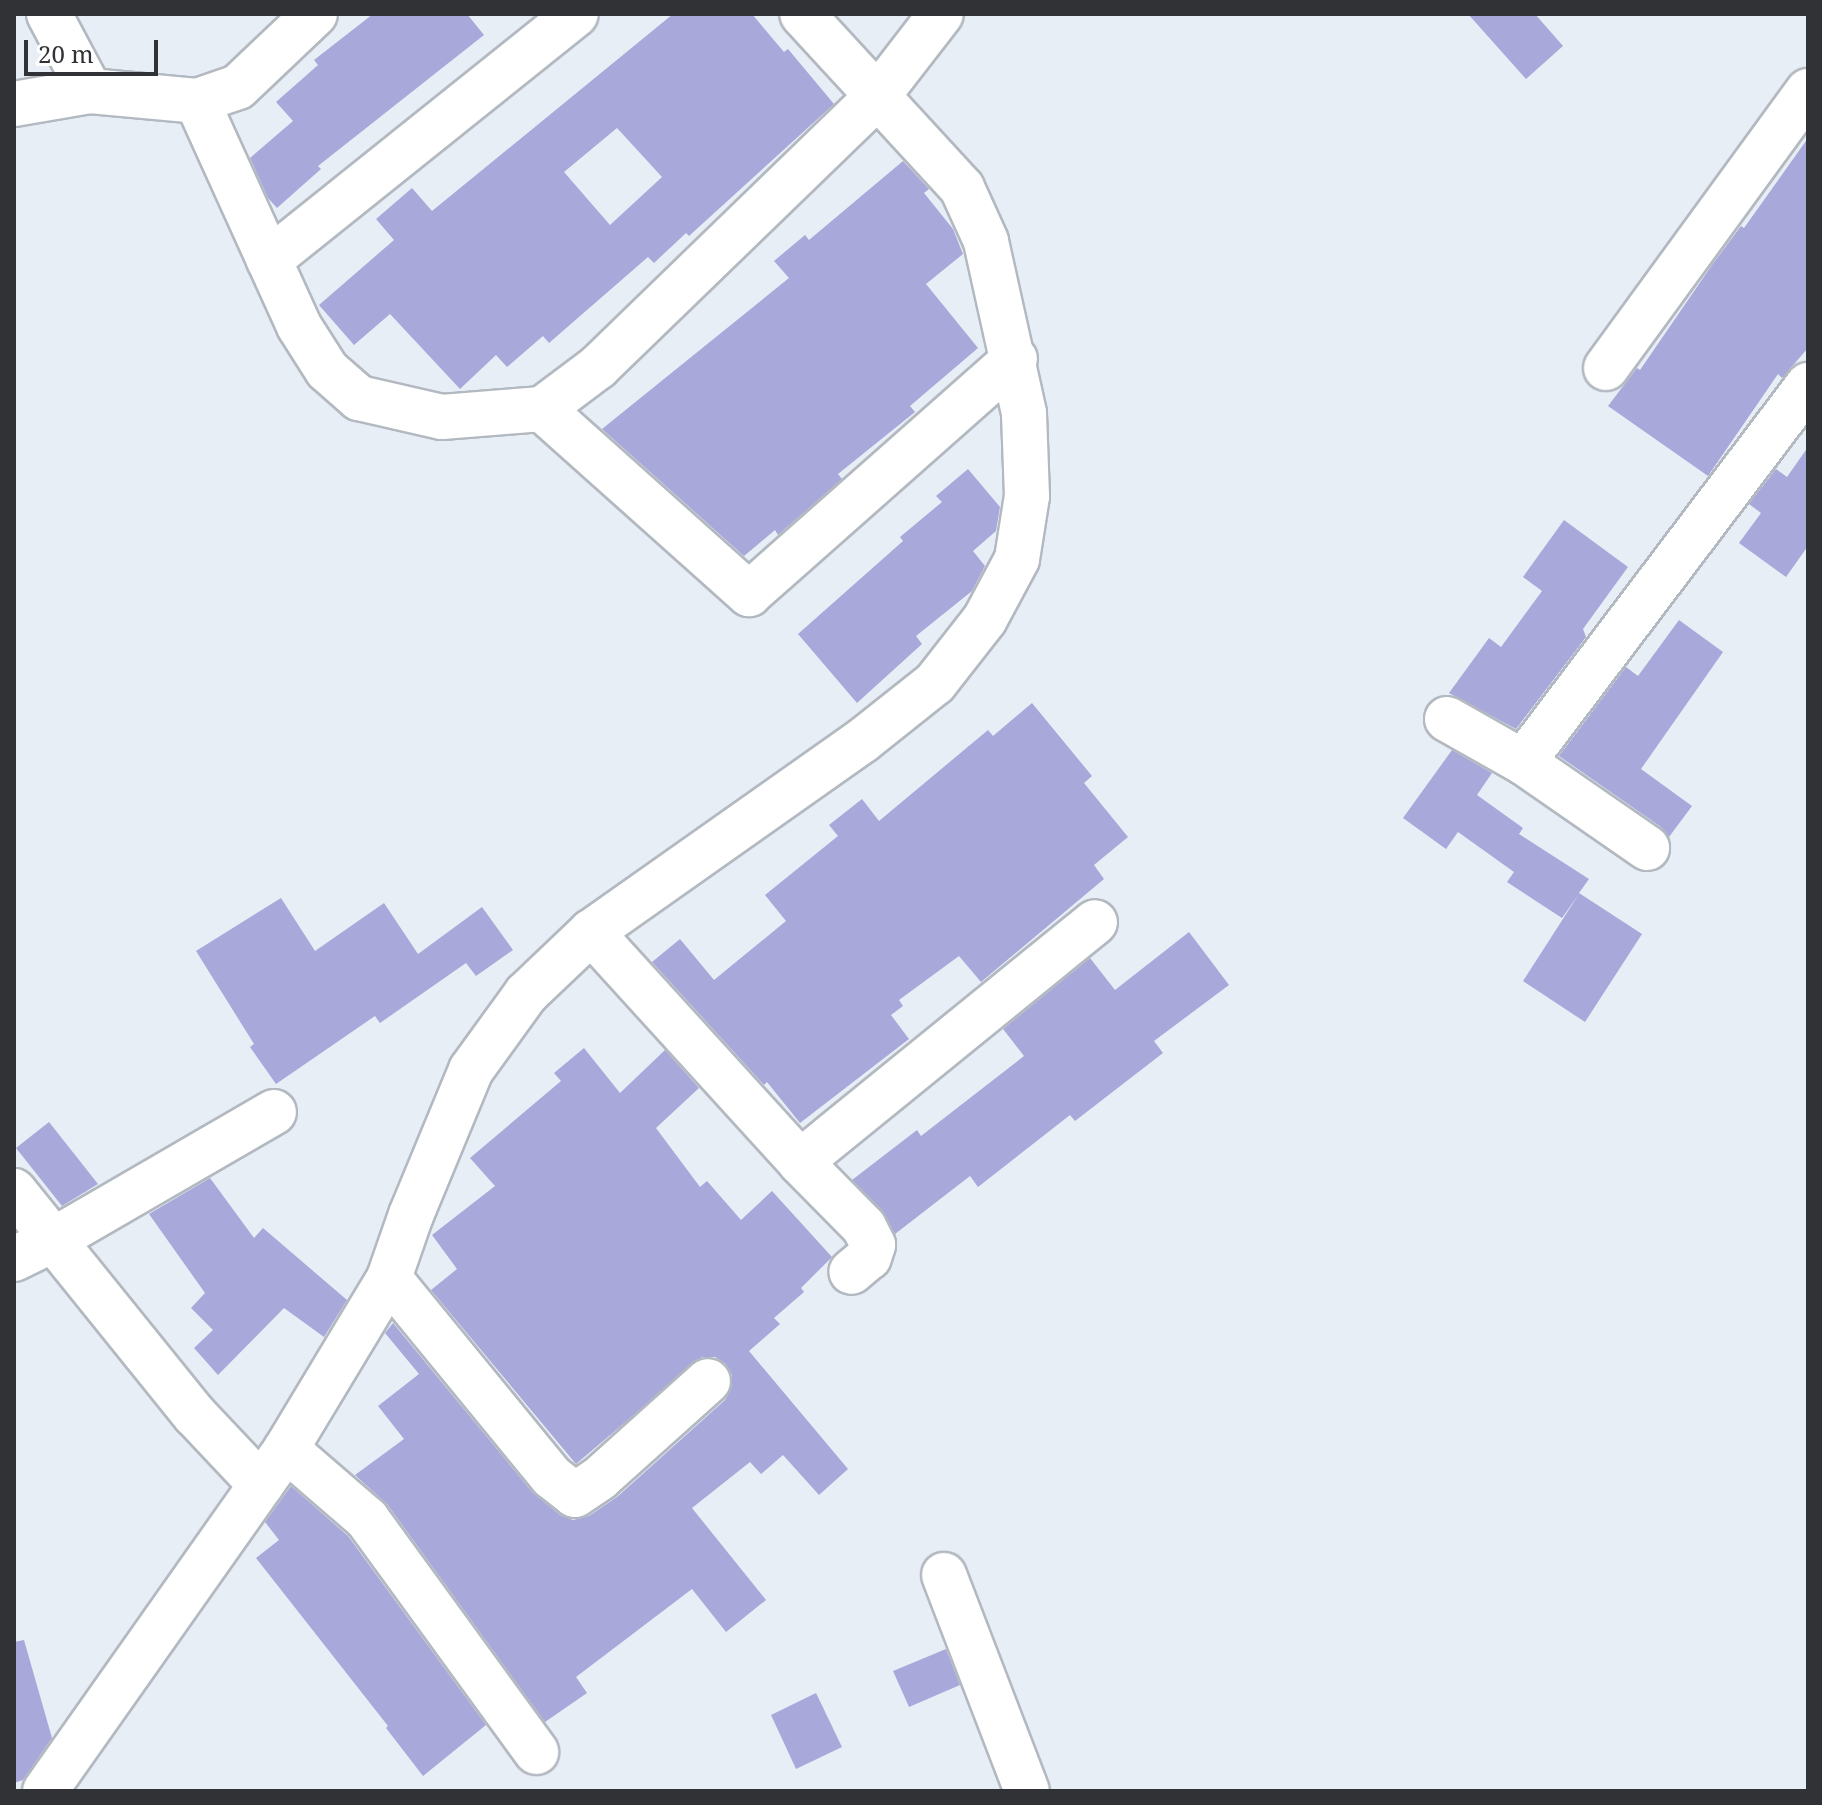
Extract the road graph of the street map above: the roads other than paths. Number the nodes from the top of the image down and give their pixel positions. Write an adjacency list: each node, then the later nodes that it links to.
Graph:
1 (49, 14): 6 (street)
2 (315, 14): 9 (street)
3 (576, 14): 11 (street)
4 (802, 14): 8 (street)
5 (941, 14): 8 (street)
6 (90, 91): 9 (street); 10 (street)
7 (1808, 91): 13 (street)
8 (876, 98): 12 (street); 15 (street)
9 (197, 101): 11 (street)
10 (14, 104)
11 (269, 260): 15 (street)
12 (1015, 359): 15 (street); 20 (street)
13 (1606, 368)
14 (1808, 385): 17 (street)
15 (542, 409)
16 (1447, 719): 17 (street)
17 (1523, 762): 18 (street)
18 (1647, 848)
19 (1095, 922): 22 (street)
20 (591, 932): 22 (street); 27 (street)
21 (274, 1112): 24 (street)
22 (800, 1162): 26 (street)
23 (14, 1191): 24 (street)
24 (55, 1239): 25 (street); 30 (street)
25 (14, 1259)
26 (851, 1272)
27 (389, 1278): 28 (street); 29 (street)
28 (708, 1381)
29 (286, 1449): 30 (street); 32 (street)
30 (261, 1485): 33 (street)
31 (944, 1575): 34 (street)
32 (536, 1752)
33 (45, 1791)
34 (1027, 1791)

